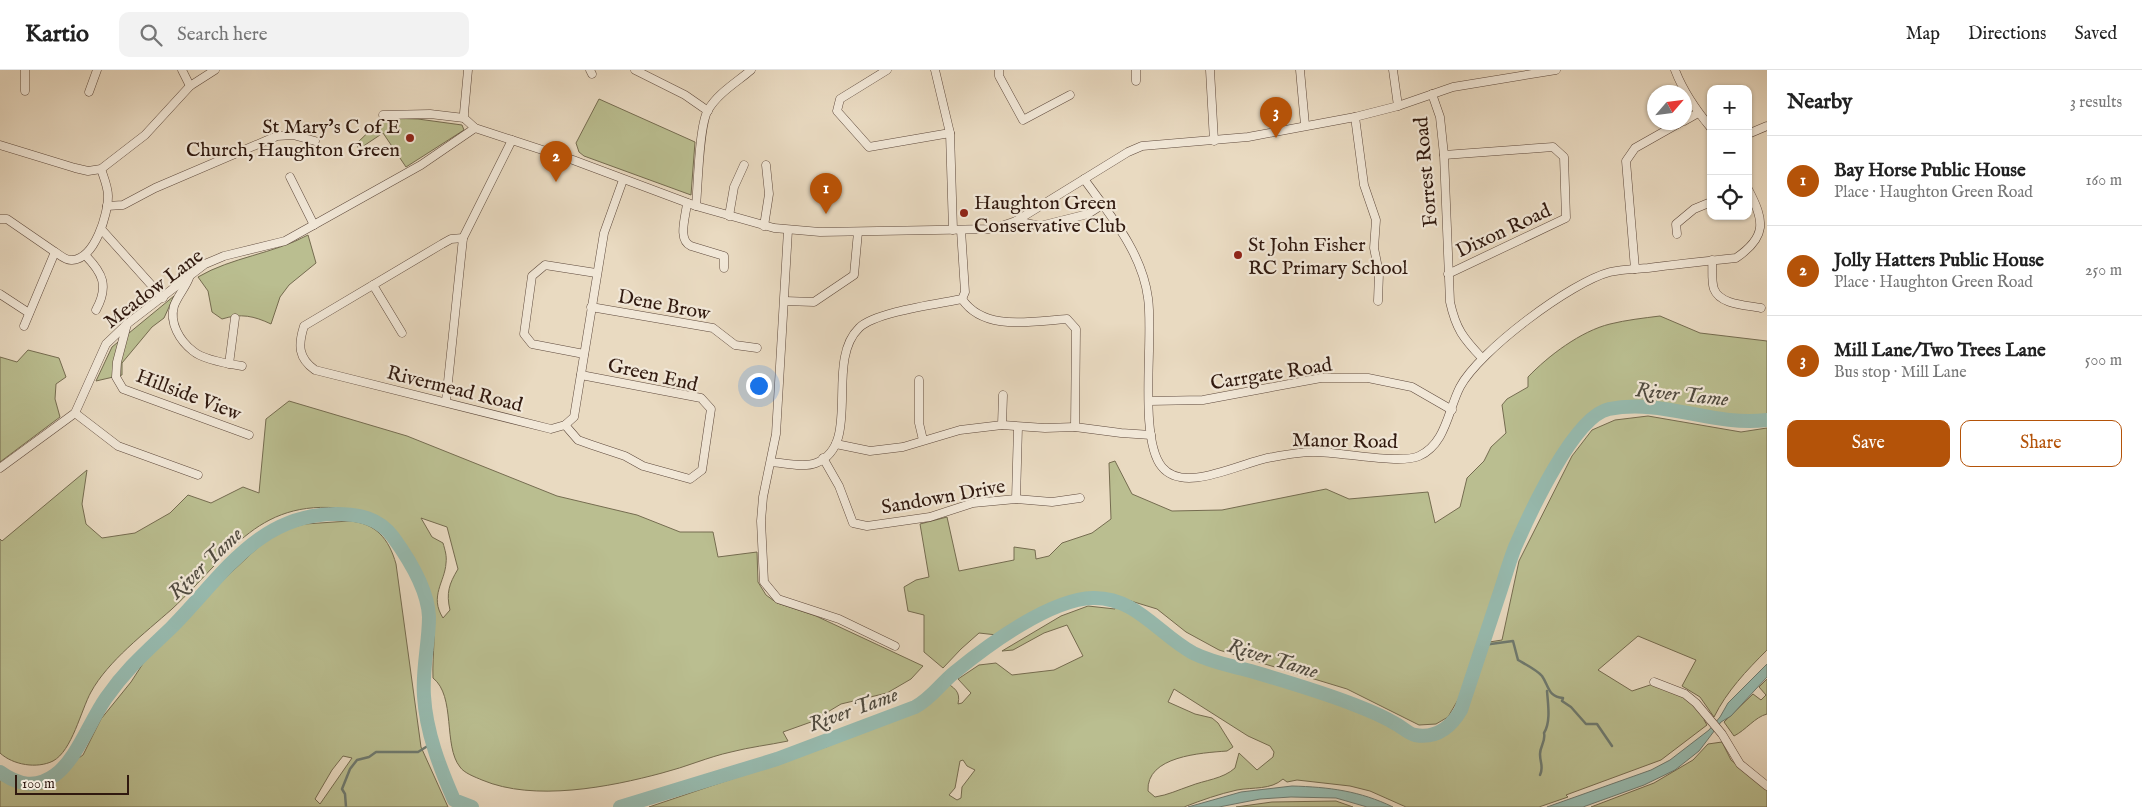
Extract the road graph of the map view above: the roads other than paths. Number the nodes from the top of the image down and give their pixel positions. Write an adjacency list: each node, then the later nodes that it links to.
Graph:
1 (25, 70): 19 (street)
2 (98, 70): 20 (street)
3 (182, 70): 18 (street)
4 (215, 70): 18 (street)
5 (468, 70): 29 (street)
6 (635, 70): 24 (street)
7 (751, 70): 24 (street)
8 (887, 70): 36 (street)
9 (935, 70): 36 (street)
10 (999, 70): 22 (street)
11 (1136, 70): 17 (street)
12 (1210, 70): 39 (street)
13 (1300, 70): 31 (street)
14 (1392, 70): 23 (street)
15 (1556, 70): 21 (street)
16 (1675, 70): 25 (street)
17 (1136, 81)
18 (190, 86): 44 (street)
19 (25, 92)
20 (89, 92)
21 (1432, 94): 23 (street); 41 (street, Forrest Road)
22 (1070, 95)
23 (1398, 106): 28 (street)
24 (708, 110): 53 (street)
25 (1698, 113): 27 (street); 30 (street)
26 (383, 115): 29 (street)
27 (1692, 116)
28 (1356, 117): 31 (street); 78 (street)
29 (464, 118): 33 (street)
30 (1707, 123)
31 (1305, 125): 39 (street)
32 (1767, 126): 35 (street)
33 (475, 128): 37 (street); 57 (street, Meadow Lane)
34 (1667, 130): 69 (street)
35 (1752, 132)
36 (950, 133): 61 (street)
37 (512, 140): 47 (street); 64 (street)
38 (315, 141): 52 (street)
39 (1214, 141): 46 (street)
40 (0, 144): 44 (street)
41 (1444, 155): 71 (street, Forrest Road); 71 (street, Dixon Road)
42 (744, 165): 54 (street)
43 (766, 165): 58 (street)
44 (101, 169): 52 (street)
45 (290, 177): 57 (street)
46 (1084, 179): 50 (street, Manor Road); 56 (street)
47 (623, 180): 49 (street); 70 (street)
48 (1752, 196): 67 (street, Manor Road)
49 (687, 203): 53 (street); 68 (street)
50 (1102, 204): 56 (street); 96 (street, Manor Road)
51 (1707, 204): 63 (street)
52 (107, 206): 59 (street)
53 (696, 206): 54 (street)
54 (729, 216): 58 (street)
55 (0, 219): 65 (street)
56 (1016, 221): 61 (street)
57 (314, 225): 72 (street, Meadow Lane)
58 (764, 226): 60 (street)
59 (102, 230): 66 (street); 75 (street)
60 (788, 230): 62 (street); 77 (street)
61 (957, 230): 62 (street); 76 (street)
62 (858, 232): 77 (street)
63 (1678, 234)
64 (462, 238): 73 (street, Rivermead Road); 95 (street)
65 (55, 252): 66 (street); 82 (street)
66 (85, 255): 81 (street)
67 (1712, 260): 69 (street, Manor Road); 80 (street)
68 (724, 268)
69 (1634, 269): 89 (street, Manor Road)
70 (596, 273): 79 (street); 88 (street)
71 (1448, 274): 89 (street, Forrest Road)
72 (189, 276): 75 (street, Meadow Lane); 90 (street)
73 (373, 285): 86 (street); 95 (street, Rivermead Road)
74 (0, 294): 82 (street)
75 (163, 298): 84 (street, Meadow Lane)
76 (962, 299): 102 (street); 106 (street)
77 (785, 301): 108 (street)
78 (1378, 301)
79 (591, 307): 87 (street, Dene Brow); 88 (street)
80 (1762, 308)
81 (96, 310)
82 (29, 313): 85 (street)
83 (235, 318): 90 (street)
84 (127, 324): 98 (street, Meadow Lane); 103 (street, Hillside View)
85 (24, 326)
86 (402, 332)
87 (757, 348)
88 (584, 354): 92 (street)
89 (1482, 358): 97 (street, Manor Road)
90 (228, 364): 91 (street)
91 (242, 366)
92 (581, 375): 99 (street); 99 (street, Green End)
93 (919, 380): 105 (street)
94 (1003, 395): 100 (street)
95 (446, 401): 99 (street, Rivermead Road)
96 (1149, 401): 97 (street, Carrgate Road); 104 (street, Manor Road)
97 (1452, 410): 104 (street, Manor Road)
98 (75, 413): 109 (street, Meadow Lane); 110 (street)
99 (565, 425)
100 (1002, 425): 101 (street); 105 (street)
101 (1018, 427): 102 (street); 112 (street)
102 (1075, 427): 104 (street)
103 (249, 434)
104 (1151, 435)
105 (923, 440): 106 (street)
106 (836, 444): 107 (street)
107 (823, 458): 108 (street); 112 (street, Sandown Drive)
108 (770, 462): 113 (street)
109 (0, 468)
110 (198, 474)
111 (1080, 498): 112 (street, Sandown Drive)
112 (1016, 499)
113 (895, 646)
114 (1654, 682): 115 (street)
115 (1767, 786)

